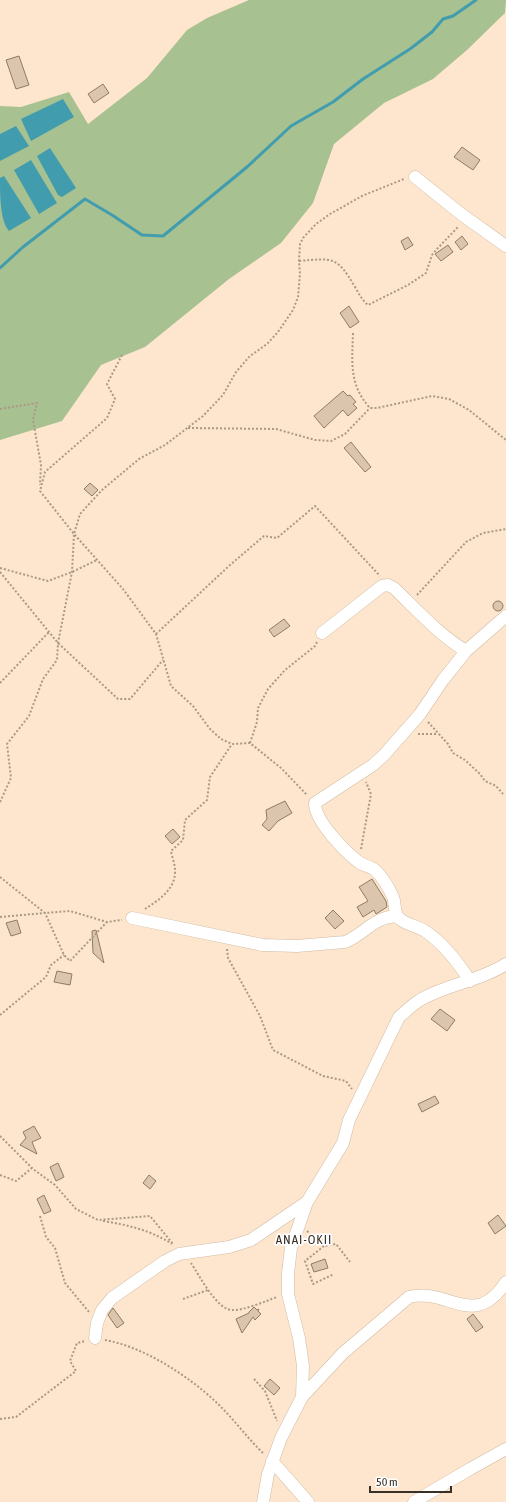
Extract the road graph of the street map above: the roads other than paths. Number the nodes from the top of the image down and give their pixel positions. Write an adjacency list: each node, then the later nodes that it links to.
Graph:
1 (415, 177): 2 (street)
2 (506, 246)
3 (506, 616): 5 (street)
4 (322, 633): 5 (street)
5 (466, 651): 6 (street)
6 (397, 916): 7 (street); 9 (street)
7 (132, 918)
8 (505, 967): 9 (street)
9 (470, 981): 10 (street)
10 (307, 1202): 12 (street); 13 (street)
11 (506, 1282): 13 (street)
12 (95, 1338)
13 (302, 1397): 15 (street)
14 (506, 1449): 18 (street)
15 (272, 1461): 16 (street); 17 (street)
16 (263, 1502)
17 (308, 1502)
18 (414, 1502)

